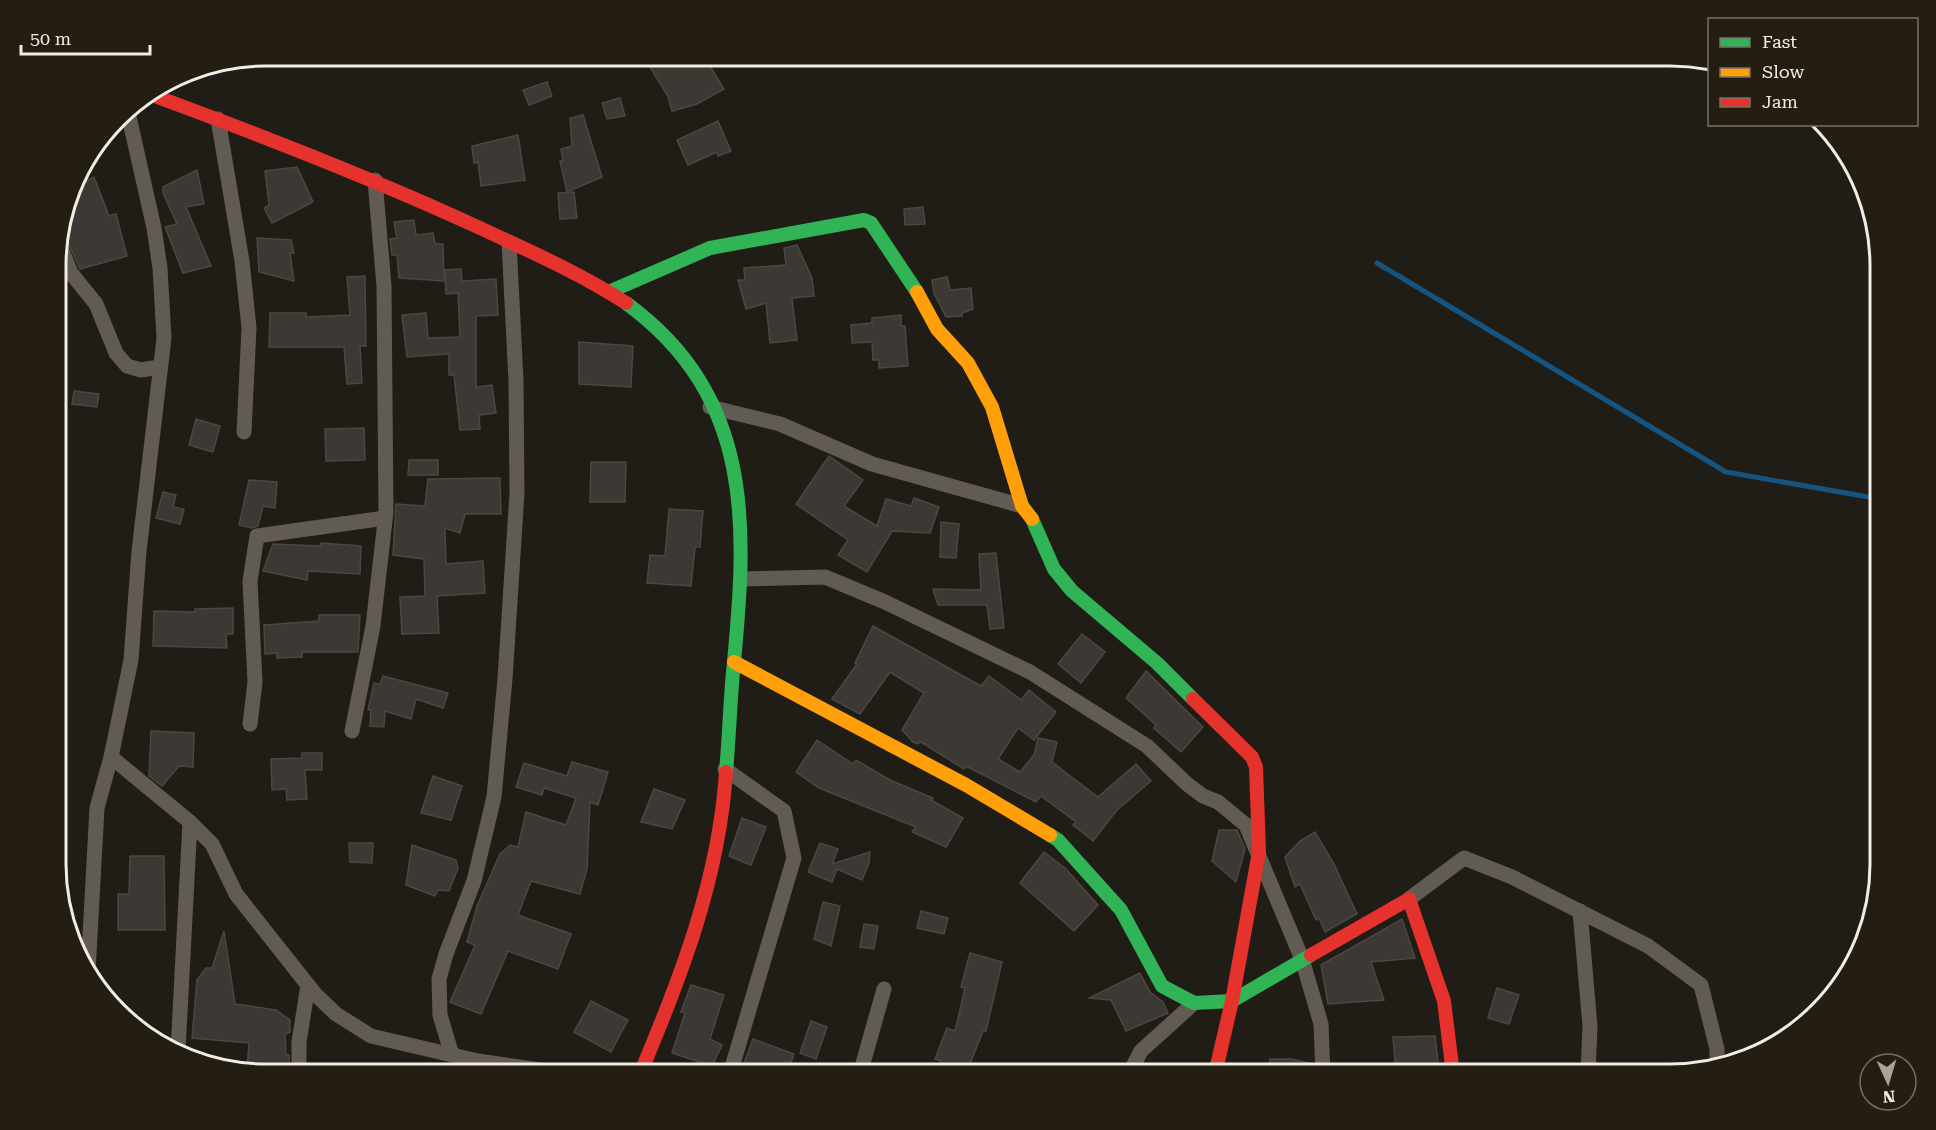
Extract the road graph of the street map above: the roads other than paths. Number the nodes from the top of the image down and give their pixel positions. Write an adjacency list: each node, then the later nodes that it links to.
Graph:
1 (159, 98): 2 (street)
2 (218, 119): 4 (street); 10 (street)
3 (130, 120): 8 (street)
4 (375, 180): 5 (street); 12 (street)
5 (509, 242): 7 (street); 30 (street)
6 (66, 261): 8 (street)
7 (611, 291): 9 (street); 11 (street)
8 (160, 367): 17 (street)
9 (710, 407): 11 (street); 13 (street)
10 (244, 432)
11 (1022, 506): 20 (street)
12 (385, 518): 15 (street); 16 (street)
13 (741, 579): 14 (street); 20 (street)
14 (734, 662): 18 (street); 28 (street)
15 (250, 724)
16 (352, 731)
17 (111, 757): 19 (street); 23 (street)
18 (725, 769): 34 (street); 35 (street)
19 (190, 822): 25 (street); 29 (street)
20 (1259, 852): 24 (street); 27 (street)
21 (1409, 899): 22 (street); 24 (street); 40 (street)
22 (1580, 911): 31 (street); 41 (street)
23 (88, 955)
24 (1302, 959): 27 (street); 39 (street)
25 (308, 986): 30 (street); 32 (street)
26 (884, 989): 36 (street)
27 (1232, 1001): 28 (street); 38 (street)
28 (1194, 1003): 37 (street)
29 (178, 1043)
30 (452, 1055): 33 (street)
31 (1718, 1058)
32 (299, 1064)
33 (505, 1064)
34 (644, 1064)
35 (733, 1064)
36 (863, 1064)
37 (1135, 1064)
38 (1217, 1064)
39 (1323, 1064)
40 (1452, 1064)
41 (1588, 1064)

